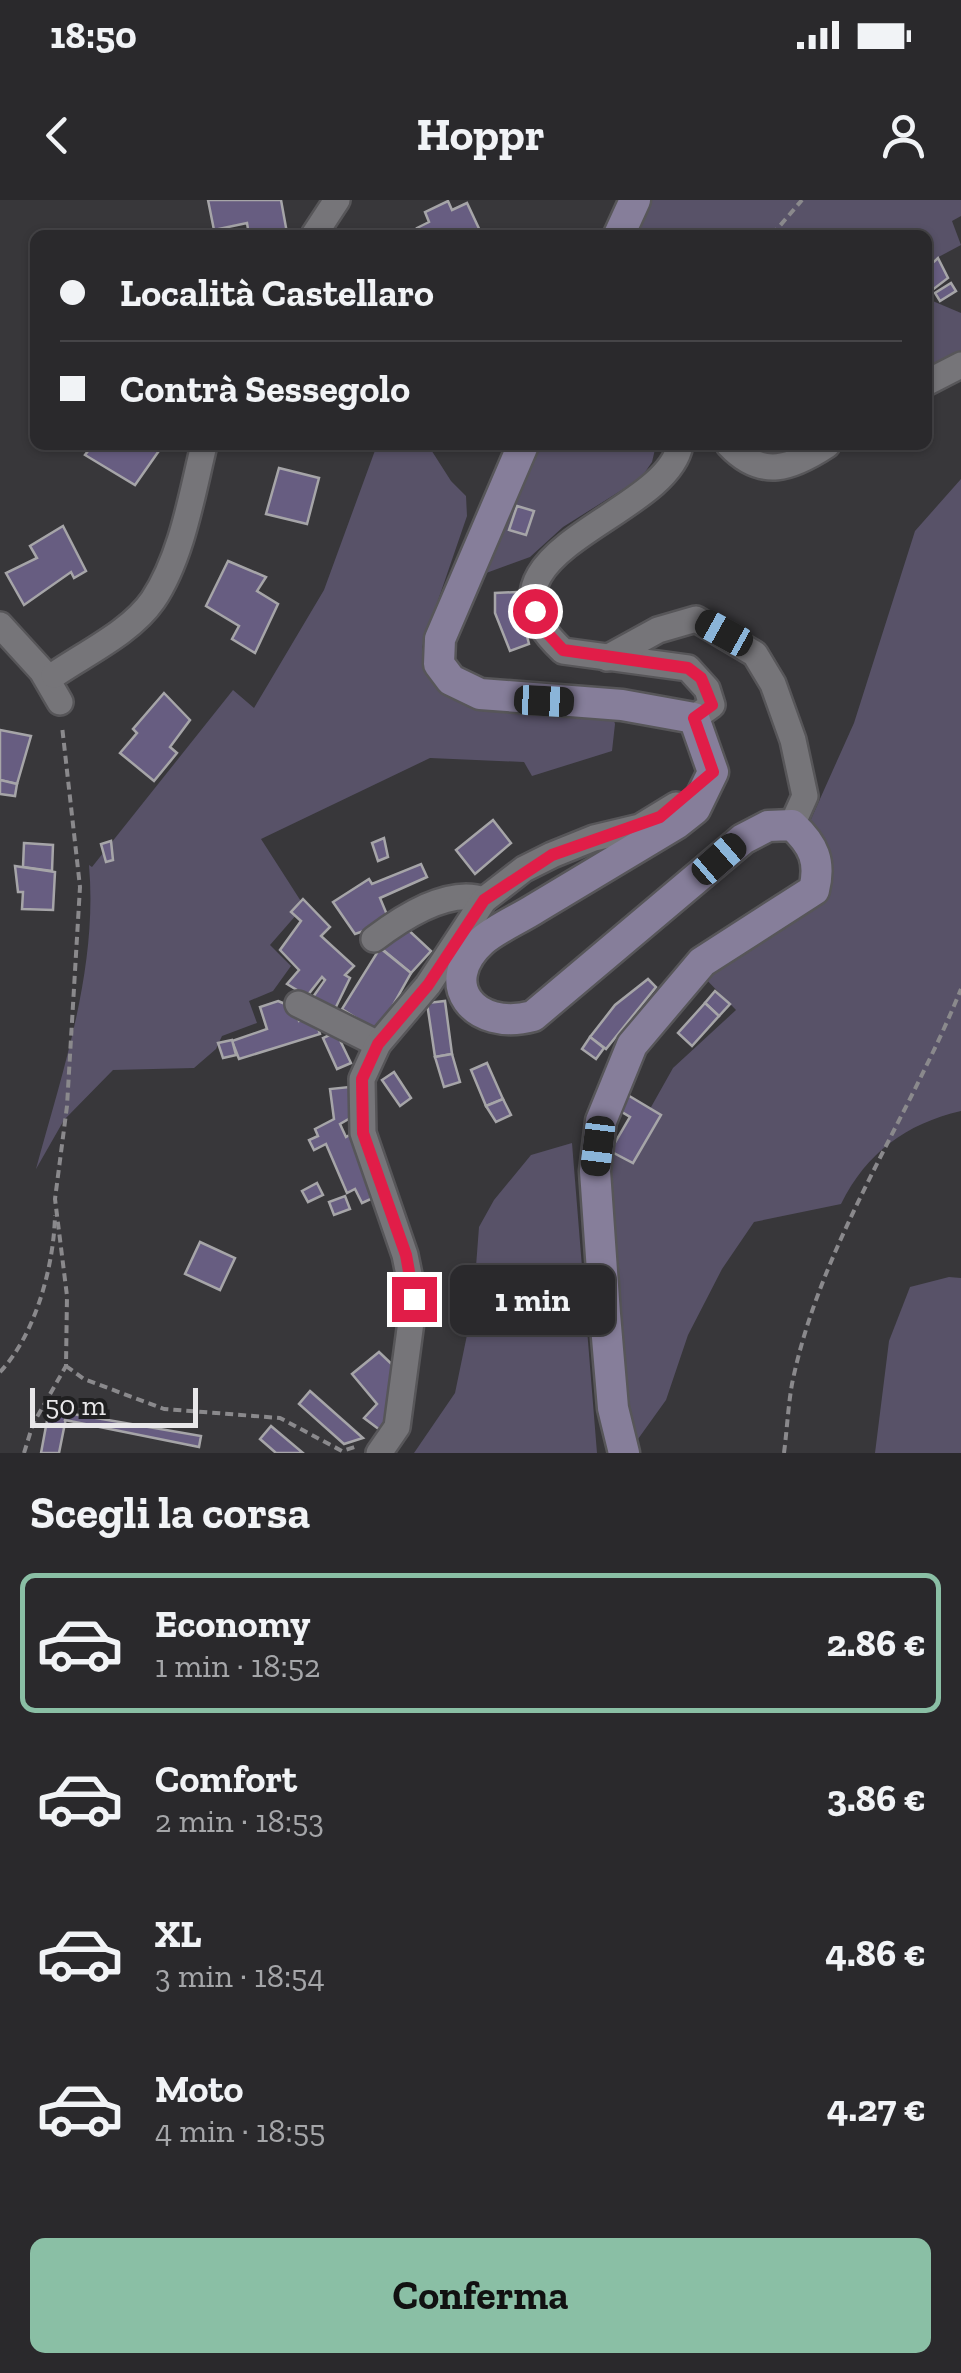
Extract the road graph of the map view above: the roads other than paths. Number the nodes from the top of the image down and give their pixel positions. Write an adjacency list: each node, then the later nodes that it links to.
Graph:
1 (337, 200): 3 (street)
2 (635, 200): 4 (street)
3 (317, 230)
4 (621, 230)
5 (961, 365): 6 (street)
6 (932, 380)
7 (203, 450): 14 (street)
8 (522, 450): 16 (street)
9 (679, 450): 13 (street)
10 (735, 450): 11 (street)
11 (820, 450)
12 (0, 625): 15 (street)
13 (607, 658): 16 (street); 18 (street)
14 (54, 674)
15 (60, 702)
16 (694, 718): 17 (street)
17 (713, 772): 18 (street); 19 (street)
18 (792, 826): 24 (street)
19 (484, 900): 20 (street); 22 (street)
20 (374, 940)
21 (298, 1004): 22 (street)
22 (378, 1044): 23 (street)
23 (372, 1447)
24 (624, 1453)

